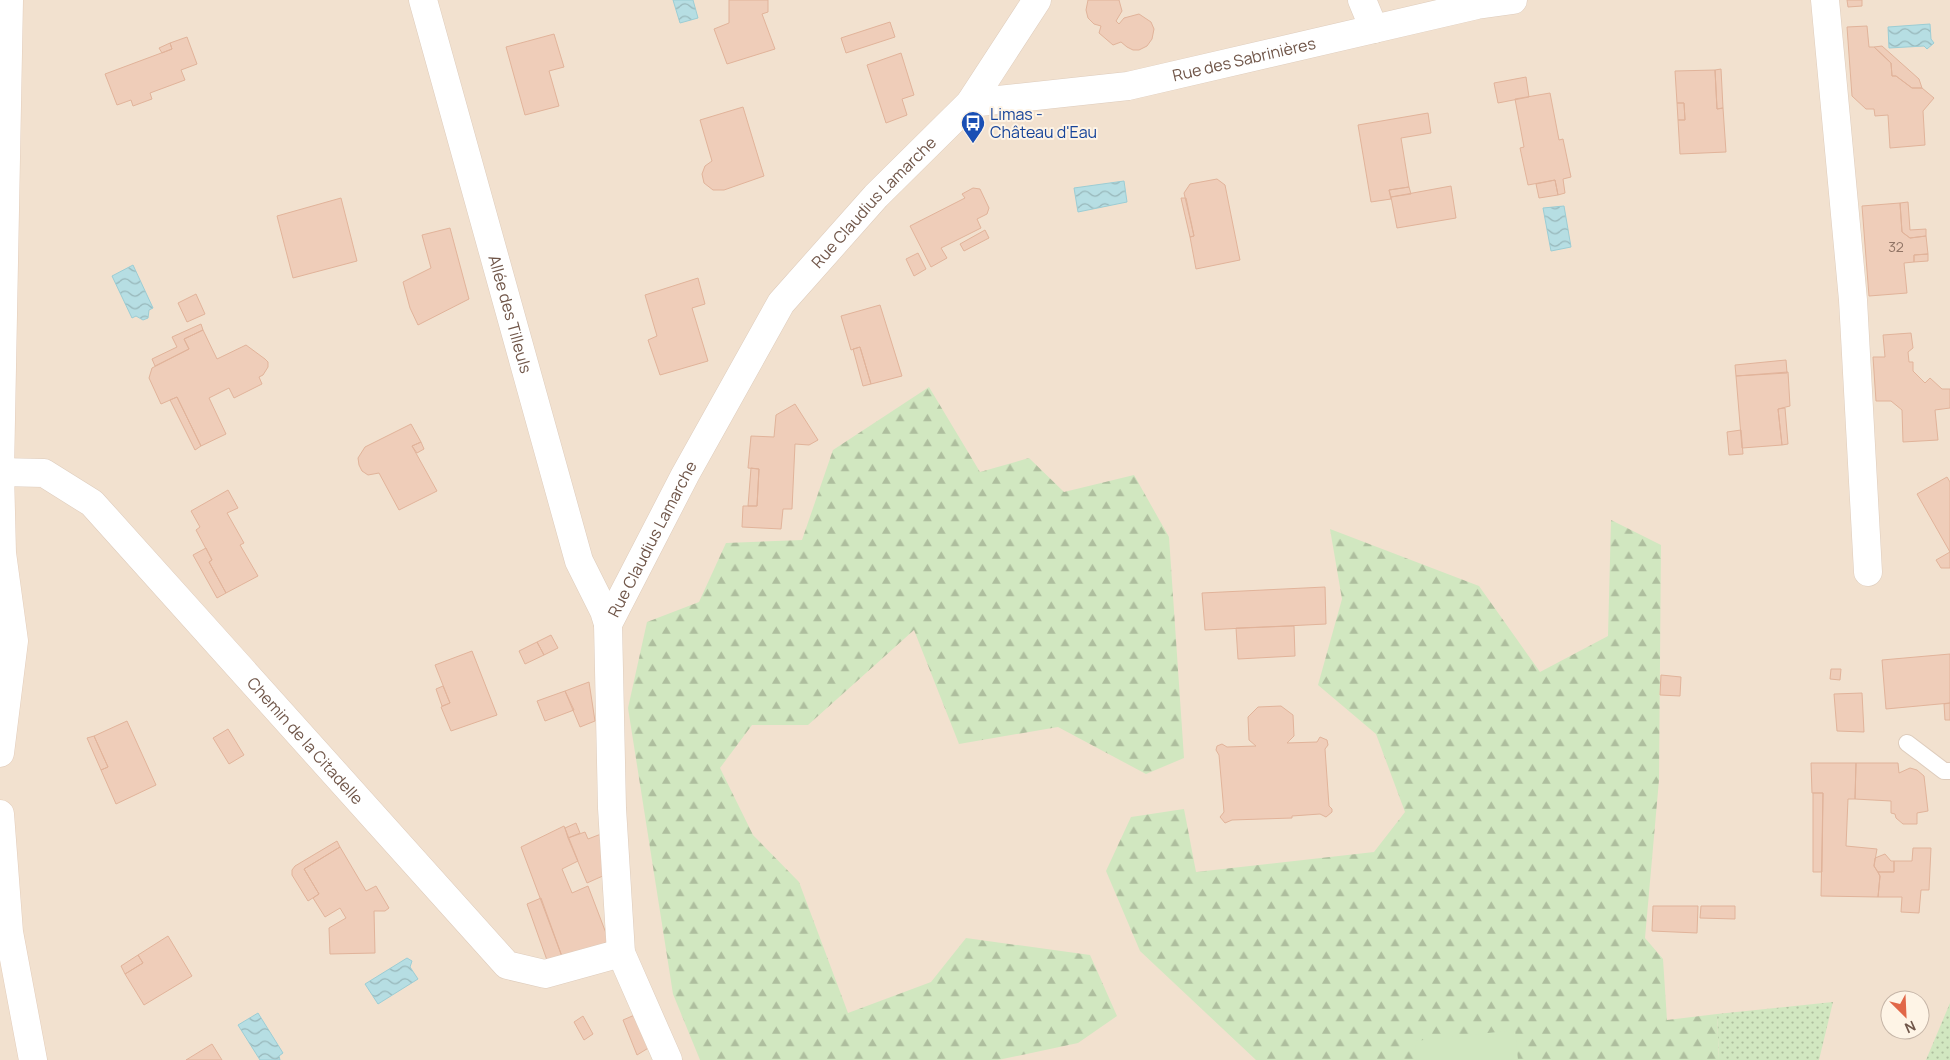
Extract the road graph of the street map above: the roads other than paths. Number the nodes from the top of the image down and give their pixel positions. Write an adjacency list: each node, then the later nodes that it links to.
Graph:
1 (9, 0): 10 (street)
2 (422, 0): 12 (street, Allée des Tilleuls)
3 (1037, 0): 9 (street, Rue Claudius Lamarche)
4 (1362, 0): 8 (street)
5 (1513, 0): 7 (street, Rue des Sabrinières)
6 (1825, 0): 11 (street)
7 (1455, 5): 8 (street, Rue des Sabrinières)
8 (1374, 29): 9 (street, Rue des Sabrinières)
9 (970, 103): 12 (street, Rue Claudius Lamarche)
10 (0, 472): 14 (street); 17 (street, Chemin de la Citadelle)
11 (1868, 572)
12 (608, 624): 17 (street, Rue Claudius Lamarche)
13 (1907, 743): 15 (lane)
14 (0, 753)
15 (1950, 771)
16 (0, 814): 18 (street)
17 (621, 954): 19 (street, Rue Claudius Lamarche)
18 (33, 1060)
19 (668, 1060)

